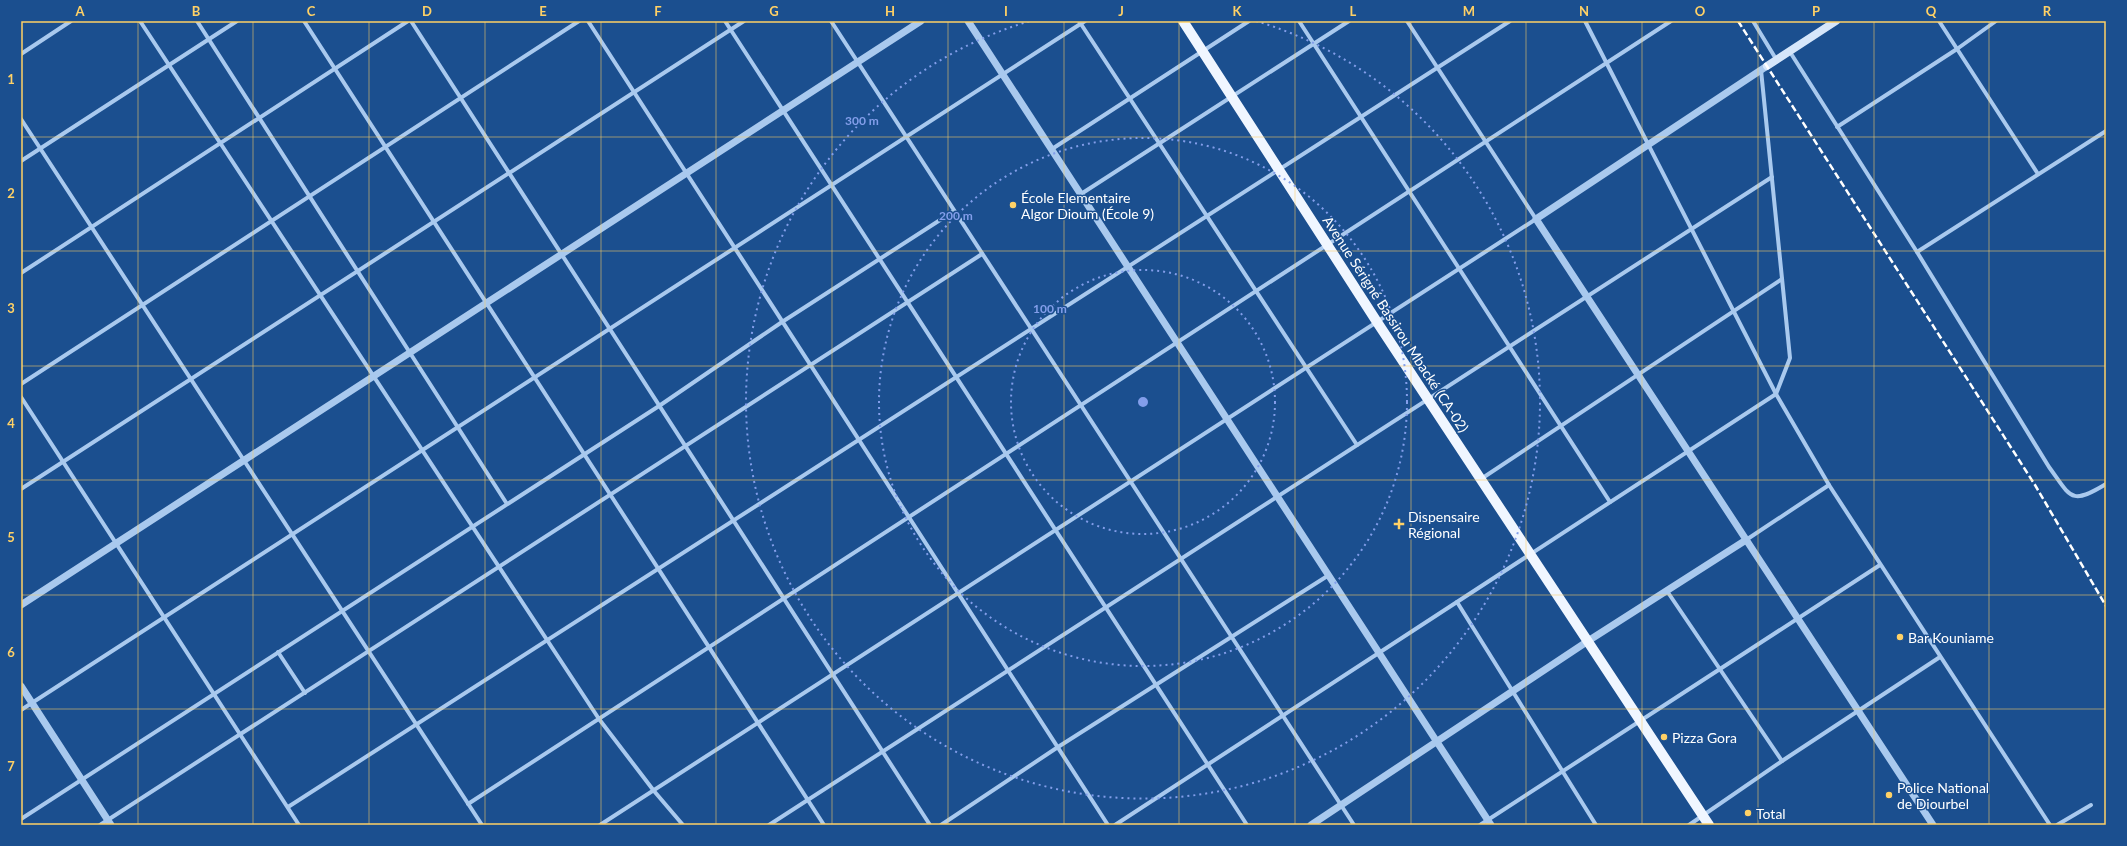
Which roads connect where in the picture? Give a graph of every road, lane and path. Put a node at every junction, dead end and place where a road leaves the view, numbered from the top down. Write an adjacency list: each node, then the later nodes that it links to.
1 (71, 21): 34 (street)
2 (140, 21): 38 (street)
3 (197, 21): 29 (street)
4 (237, 21): 29 (street)
5 (304, 21): 41 (street)
6 (408, 21): 41 (street)
7 (411, 21): 45 (street)
8 (579, 21): 45 (street)
9 (588, 21): 43 (street)
10 (725, 21): 28 (street)
11 (744, 21): 28 (street)
12 (831, 21): 36 (street)
13 (921, 21): 36 (street)
14 (968, 21): 42 (street)
15 (1183, 21): 32 (main road, Avenue Sérigné Bassirou Mbacké (CA-02))
16 (1249, 21): 32 (street)
17 (1299, 21): 30 (street)
18 (1349, 21): 30 (street)
19 (1406, 21): 39 (street)
20 (1510, 21): 39 (street)
21 (1585, 21): 37 (street)
22 (1671, 21): 37 (street)
23 (1753, 21): 35 (street)
24 (1836, 21): 33 (main road)
25 (1939, 21): 31 (street)
26 (1996, 21): 31 (street)
27 (1082, 22): 42 (street); 46 (street)
28 (731, 30): 43 (street); 47 (street)
29 (209, 39): 38 (street); 49 (street)
30 (1314, 44): 44 (street); 48 (street)
31 (1957, 49): 51 (street); 65 (street)
32 (1202, 51): 44 (main road, Avenue Sérigné Bassirou Mbacké (CA-02)); 46 (street)
33 (1789, 51): 35 (main road); 51 (street)
34 (21, 54)
35 (1776, 59): 40 (main road)
36 (858, 62): 47 (street); 53 (street)
37 (1607, 63): 54 (street); 57 (street)
38 (169, 65): 55 (street); 59 (street)
39 (1437, 68): 48 (street); 54 (street)
40 (1764, 68): 57 (street); 66 (street)
41 (335, 69): 49 (street); 58 (street)
42 (1003, 74): 53 (street); 60 (street)
43 (634, 92): 63 (street); 64 (street)
44 (1232, 97): 56 (street); 62 (main road, Avenue Sérigné Bassirou Mbacké (CA-02))
45 (460, 98): 58 (street); 63 (street)
46 (1130, 99): 56 (street); 60 (street)
47 (783, 110): 64 (street); 67 (street)
48 (1361, 117): 62 (street); 68 (street)
49 (259, 118): 55 (street); 70 (street)
50 (21, 120): 59 (street)
51 (1837, 127): 80 (street)
52 (2106, 130): 65 (street)
53 (906, 137): 67 (street); 71 (street)
54 (1486, 142): 68 (street); 73 (street)
55 (220, 143): 74 (street); 76 (street)
56 (1160, 144): 69 (street); 72 (street)
57 (1648, 144): 73 (street); 77 (street)
58 (385, 147): 70 (street); 75 (street)
59 (40, 148): 61 (street); 76 (street)
60 (1052, 149): 69 (street)
61 (21, 161)
62 (1279, 170): 72 (street); 78 (main road, Avenue Sérigné Bassirou Mbacké (CA-02))
63 (509, 173): 75 (street); 81 (street)
64 (686, 174): 79 (street); 81 (street)
65 (2038, 174): 80 (street)
66 (1772, 177): 77 (street); 88 (street)
67 (832, 185): 79 (street); 83 (street)
68 (1409, 192): 78 (street); 85 (street)
69 (1081, 194): 84 (street)
70 (310, 196): 74 (street); 86 (street)
71 (954, 211): 82 (street); 83 (street)
72 (1207, 216): 84 (street); 89 (street)
73 (1536, 220): 85 (street); 91 (street)
74 (271, 221): 90 (street); 94 (street)
75 (434, 222): 86 (street); 93 (street)
76 (91, 227): 87 (street); 94 (street)
77 (1692, 228): 91 (street); 95 (street)
78 (1328, 245): 89 (street); 97 (main road, Avenue Sérigné Bassirou Mbacké (CA-02))
79 (734, 248): 96 (street); 98 (street)
80 (1917, 252): 130 (street)
81 (562, 254): 93 (street); 98 (street)
82 (982, 254): 92 (street); 99 (street)
83 (879, 259): 92 (street); 96 (street)
84 (1128, 267): 99 (street); 100 (street)
85 (1459, 269): 97 (street); 101 (street)
86 (358, 271): 90 (street); 102 (street)
87 (21, 273)
88 (1782, 279): 95 (street); 111 (street)
89 (1256, 291): 100 (street); 104 (street)
90 (320, 296): 106 (street); 109 (street)
91 (1586, 296): 101 (street); 105 (street)
92 (908, 302): 103 (street); 107 (street)
93 (486, 303): 102 (street); 108 (street)
94 (142, 305): 109 (street); 110 (street)
95 (1734, 311): 105 (street); 111 (street)
96 (782, 322): 103 (street); 114 (street)
97 (1377, 322): 104 (street); 113 (main road, Avenue Sérigné Bassirou Mbacké (CA-02))
98 (610, 329): 108 (street); 114 (street)
99 (1031, 329): 107 (street); 115 (street)
100 (1178, 343): 115 (street); 116 (street)
101 (1509, 346): 113 (street); 117 (street)
102 (410, 353): 106 (street); 118 (street)
103 (810, 365): 119 (street); 121 (street)
104 (1306, 367): 116 (street); 120 (street)
105 (1638, 375): 117 (street); 123 (street)
106 (373, 376): 122 (street); 126 (street)
107 (956, 377): 119 (street); 125 (street)
108 (534, 378): 118 (street); 124 (street)
109 (191, 379): 126 (street); 127 (street)
110 (21, 384)
111 (1776, 394): 123 (street); 131 (street)
112 (21, 397): 127 (street)
113 (1428, 399): 120 (street); 128 (main road, Avenue Sérigné Bassirou Mbacké (CA-02))
114 (659, 406): 121 (street); 124 (street)
115 (1081, 406): 125 (street); 129 (street)
116 (1227, 419): 129 (street); 134 (street)
117 (1561, 426): 128 (street); 135 (street)
118 (458, 427): 122 (street); 136 (street)
119 (859, 440): 137 (street); 138 (street)
120 (1357, 445): 134 (street)
121 (686, 446): 133 (street); 138 (street)
122 (422, 450): 139 (street); 141 (street)
123 (1688, 452): 135 (street); 142 (street)
124 (584, 454): 133 (street); 136 (street)
125 (1006, 454): 137 (street); 140 (street)
126 (244, 460): 141 (street); 143 (street)
127 (63, 462): 132 (street); 143 (street)
128 (1481, 480): 144 (main road, Avenue Sérigné Bassirou Mbacké (CA-02))
129 (1130, 481): 140 (street); 145 (street)
130 (2106, 484)
131 (1829, 485): 142 (street); 146 (street)
132 (21, 489)
133 (610, 495): 147 (street); 148 (street)
134 (1277, 496): 145 (street); 149 (street)
135 (1610, 502): 144 (street)
136 (507, 504): 139 (street)
137 (909, 517): 151 (street); 152 (street)
138 (734, 521): 148 (street); 152 (street)
139 (472, 527): 147 (street); 156 (street)
140 (1055, 530): 151 (street); 155 (street)
141 (292, 535): 156 (street); 157 (street)
142 (1746, 540): 150 (street); 158 (street)
143 (116, 543): 154 (street); 157 (street)
144 (1531, 554): 153 (street); 161 (main road, Avenue Sérigné Bassirou Mbacké (CA-02))
145 (1181, 559): 155 (street); 159 (street)
146 (1880, 565): 158 (street); 166 (street)
147 (499, 567): 160 (street); 163 (street)
148 (658, 569): 160 (street); 162 (street)
149 (1329, 575): 159 (street); 165 (street)
150 (1667, 591): 161 (street); 167 (street)
151 (958, 593): 168 (street); 169 (street)
152 (784, 599): 162 (street); 169 (street)
153 (1457, 602): 165 (street); 172 (street)
154 (21, 605)
155 (1105, 607): 168 (street); 170 (street)
156 (342, 611): 163 (street); 164 (street)
157 (164, 618): 174 (street); 175 (street)
158 (1797, 619): 167 (street); 177 (street)
159 (1232, 638): 170 (street); 178 (street)
160 (547, 641): 179 (street); 182 (street)
161 (1588, 641): 172 (street); 180 (main road, Avenue Sérigné Bassirou Mbacké (CA-02))
162 (709, 648): 179 (street); 181 (street)
163 (368, 651): 173 (street); 182 (street)
164 (278, 652): 173 (street); 174 (street)
165 (1379, 653): 178 (street); 184 (street)
166 (1940, 657): 177 (street); 220 (street)
167 (1720, 669): 180 (street); 187 (street)
168 (1008, 670): 185 (street); 186 (street)
169 (832, 674): 181 (street); 186 (street)
170 (1156, 685): 185 (street); 188 (street)
171 (21, 686): 175 (street)
172 (1512, 691): 184 (street); 189 (street)
173 (304, 693): 183 (street)
174 (214, 694): 183 (street); 190 (street)
175 (32, 703): 176 (street); 190 (street)
176 (21, 710)
177 (1858, 711): 187 (street); 219 (street)
178 (1283, 716): 188 (street); 194 (street)
179 (599, 719): 191 (street); 193 (street)
180 (1640, 721): 189 (street); 197 (main road, Avenue Sérigné Bassirou Mbacké (CA-02))
181 (757, 722): 191 (street); 192 (street)
182 (416, 725): 193 (street); 196 (street)
183 (240, 734): 196 (street); 200 (street)
184 (1437, 741): 194 (street); 199 (street)
185 (1058, 748): 209 (street); 210 (street)
186 (883, 752): 192 (street); 208 (street)
187 (1782, 761): 197 (street)
188 (1207, 765): 211 (street); 212 (street)
189 (1562, 771): 199 (street); 216 (street)
190 (82, 780): 198 (street); 200 (street)
191 (654, 791): 204 (street); 205 (street)
192 (808, 800): 206 (street); 207 (street)
193 (468, 804): 203 (street)
194 (1341, 805): 213 (street); 214 (street)
195 (2091, 805): 221 (street)
196 (288, 808): 202 (street)
197 (1703, 816): 217 (street); 218 (main road, Avenue Sérigné Bassirou Mbacké (CA-02))
198 (21, 819)
199 (1490, 822): 215 (street)
200 (109, 823): 201 (street)
201 (100, 825)
202 (299, 825)
203 (482, 825)
204 (600, 825)
205 (684, 825)
206 (769, 825)
207 (824, 825)
208 (930, 825)
209 (941, 825)
210 (1108, 825)
211 (1115, 825)
212 (1246, 825)
213 (1311, 825)
214 (1354, 825)
215 (1480, 825)
216 (1596, 825)
217 (1689, 825)
218 (1709, 825)
219 (1933, 825)
220 (2050, 825)
221 (2057, 825)

